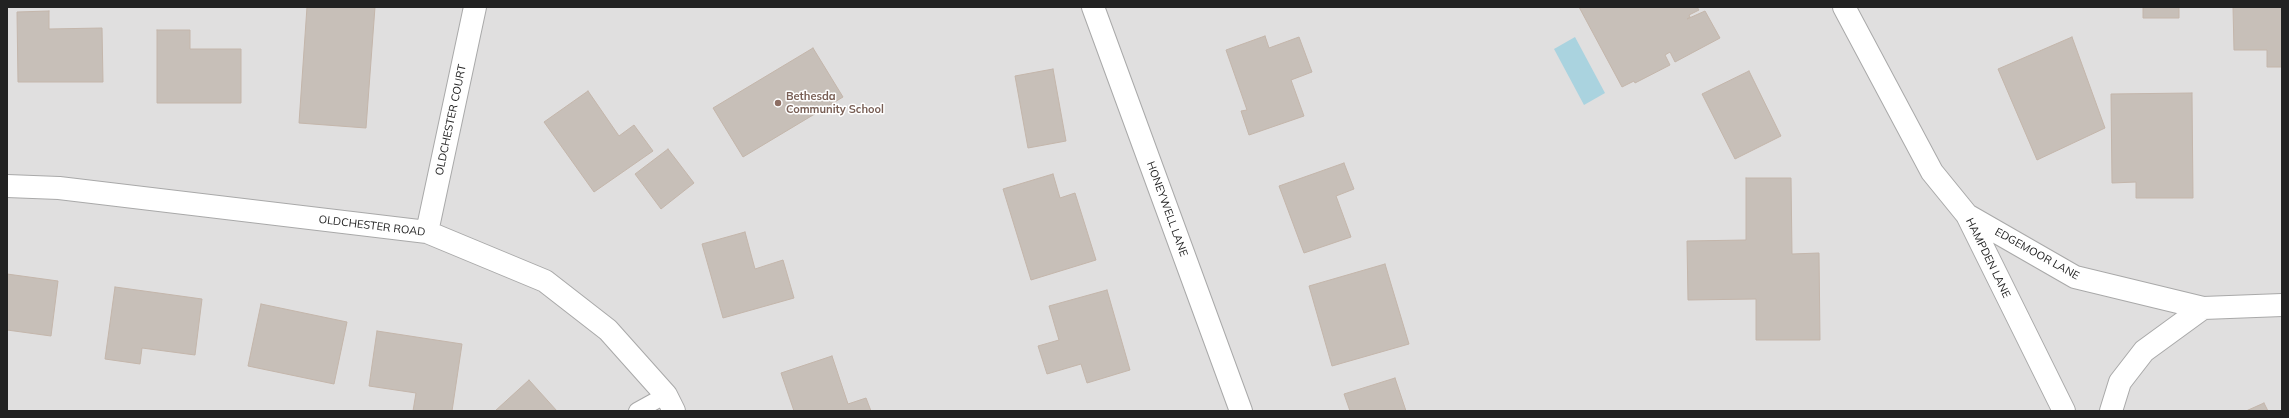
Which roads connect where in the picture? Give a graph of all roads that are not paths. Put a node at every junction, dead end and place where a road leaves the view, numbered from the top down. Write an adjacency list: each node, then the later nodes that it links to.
1 (475, 7): 6 (street, OLDCHESTER COURT)
2 (1093, 7): 11 (street, HONEYWELL LANE)
3 (1844, 7): 5 (street, HAMPDEN LANE)
4 (7, 186): 6 (street, OLDCHESTER ROAD)
5 (1967, 215): 8 (street, EDGEMOOR LANE); 12 (street, HAMPDEN LANE)
6 (427, 232): 9 (street, OLDCHESTER ROAD)
7 (2282, 304): 8 (street, EDGEMOOR LANE)
8 (2203, 308): 13 (street)
9 (670, 403): 10 (lane)
10 (637, 411)
11 (1241, 411)
12 (2064, 411)
13 (2110, 411)

